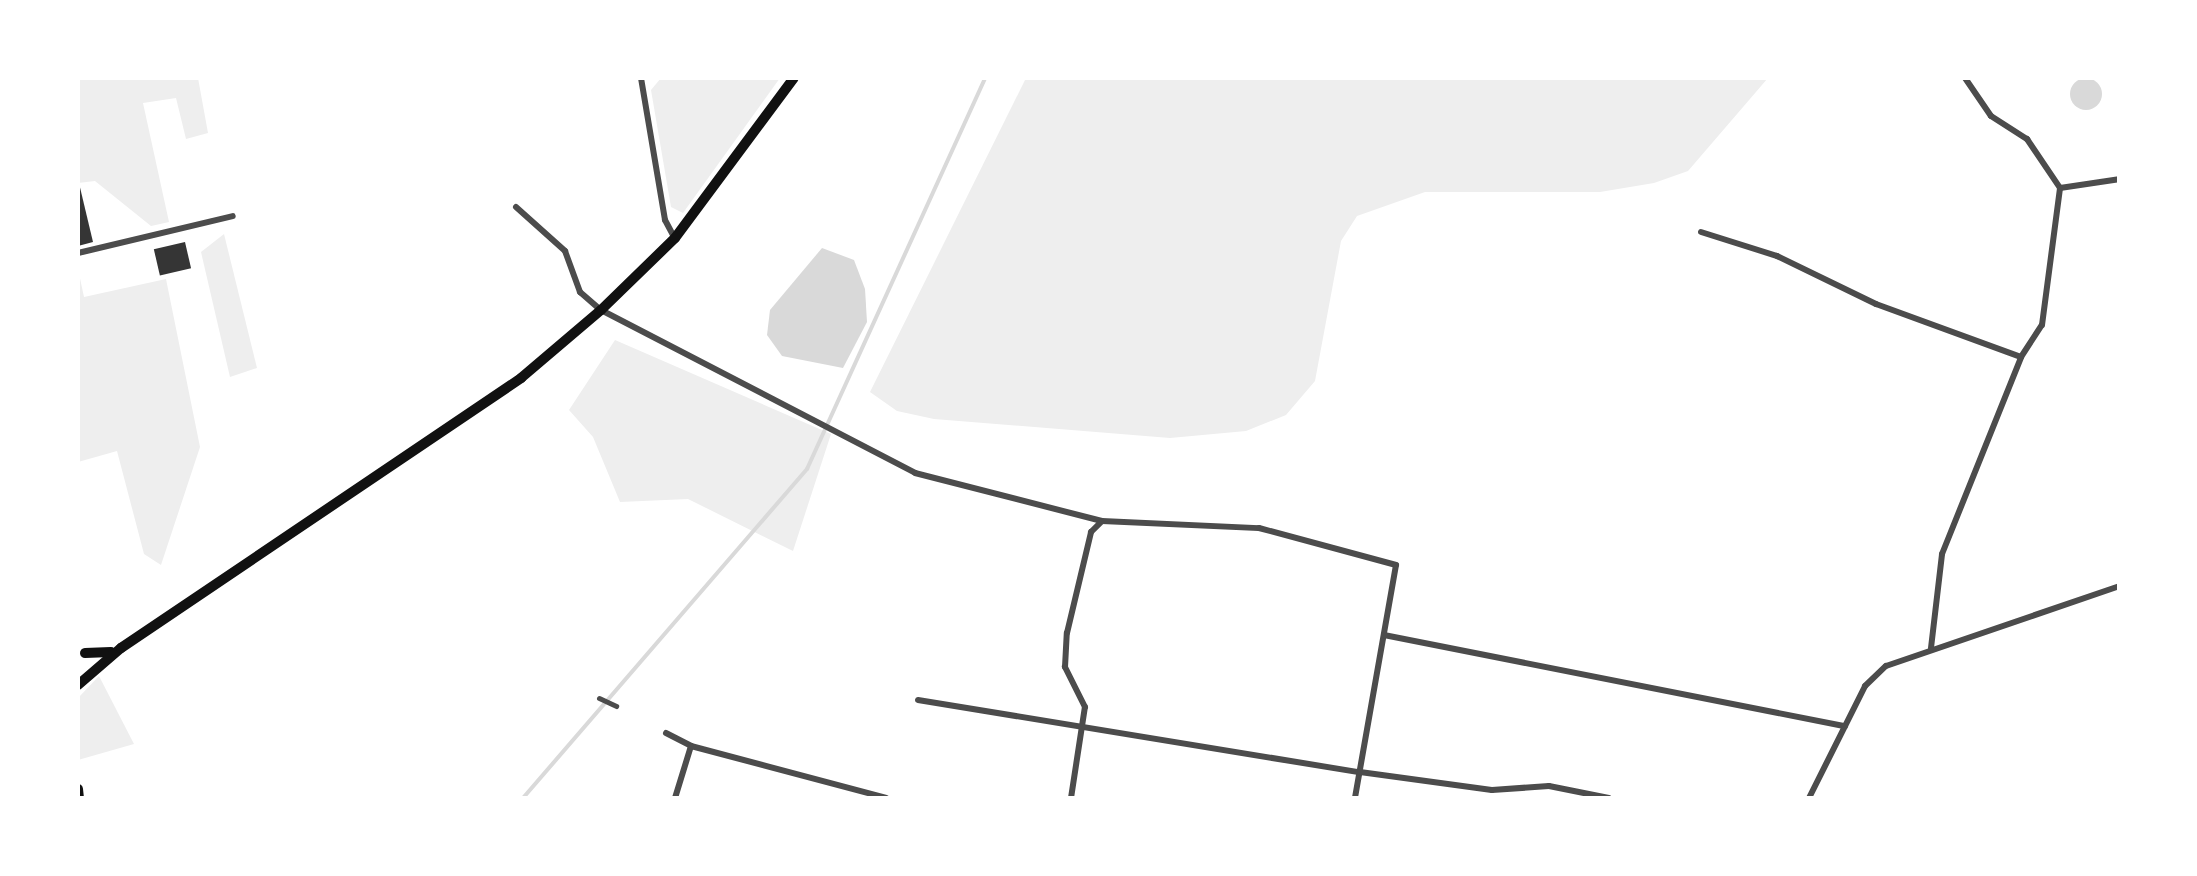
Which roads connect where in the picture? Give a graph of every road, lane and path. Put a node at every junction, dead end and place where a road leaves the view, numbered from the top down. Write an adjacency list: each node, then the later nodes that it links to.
1 (640, 78): 9 (street)
2 (794, 78): 9 (main road)
3 (1964, 78): 5 (street)
4 (2120, 179): 5 (street)
5 (2060, 188): 12 (street)
6 (516, 207): 11 (street)
7 (234, 216): 10 (street)
8 (1701, 232): 12 (street)
9 (675, 238): 11 (main road)
10 (78, 254)
11 (600, 310): 13 (street); 16 (main road)
12 (2021, 357): 17 (street)
13 (1102, 521): 15 (street); 24 (street)
14 (2120, 586): 17 (street)
15 (1384, 634): 25 (street); 28 (street)
16 (122, 648): 18 (main road); 19 (main road)
17 (1931, 648): 25 (street)
18 (81, 651): 19 (main road)
19 (89, 674): 20 (main road)
20 (78, 684)
21 (599, 698): 23 (street)
22 (918, 700): 24 (street)
23 (616, 706)
24 (1086, 726): 28 (street); 33 (street)
25 (1845, 726): 36 (street)
26 (666, 733): 27 (street)
27 (691, 746): 31 (street); 32 (street)
28 (1360, 772): 34 (street); 35 (street)
29 (78, 789): 30 (main road)
30 (79, 798)
31 (675, 798)
32 (886, 798)
33 (1071, 798)
34 (1356, 798)
35 (1609, 798)
36 (1809, 798)

